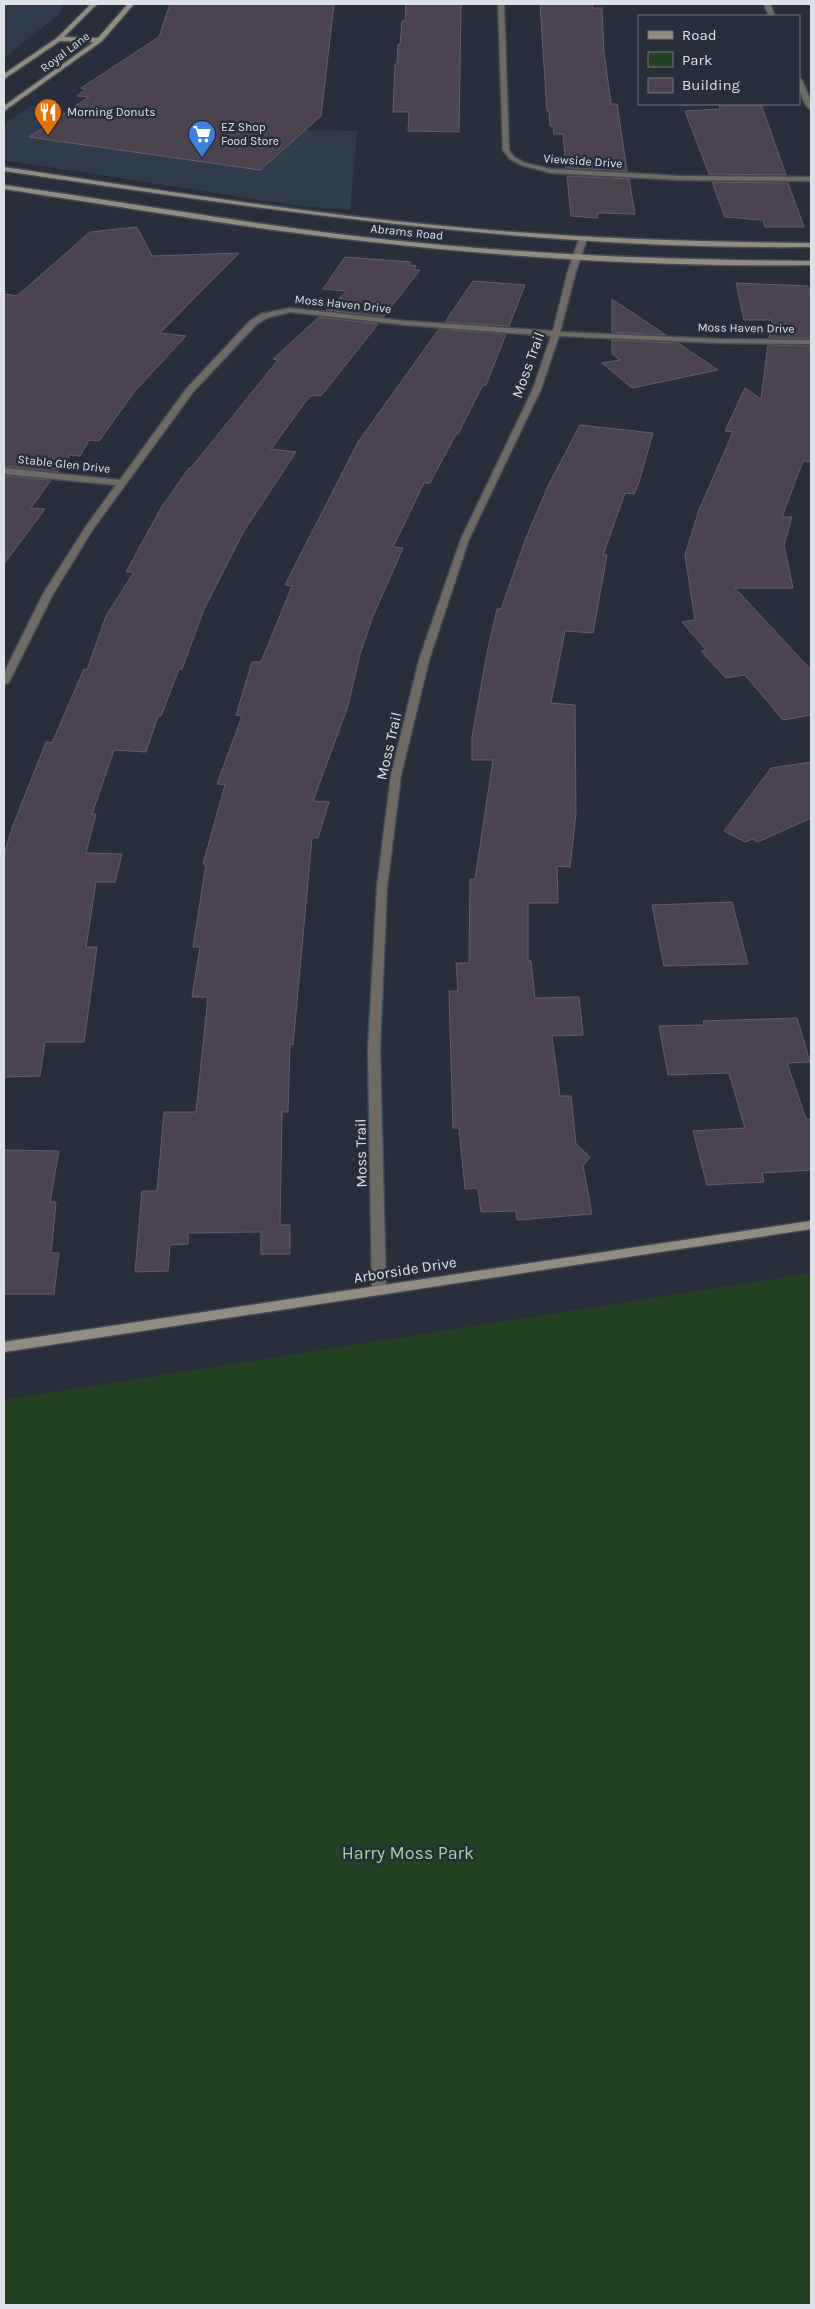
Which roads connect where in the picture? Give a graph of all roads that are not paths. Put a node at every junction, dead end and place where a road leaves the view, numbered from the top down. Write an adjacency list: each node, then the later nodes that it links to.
1 (94, 4): 4 (main road, Royal Lane)
2 (131, 4): 5 (main road, Royal Lane)
3 (501, 4): 11 (street, Viewside Drive)
4 (59, 39): 5 (main road); 6 (main road, Royal Lane)
5 (100, 40): 9 (main road, Royal Lane)
6 (4, 77)
7 (800, 82): 8 (street)
8 (811, 108)
9 (4, 109)
10 (4, 169): 13 (main road, Abrams Road)
11 (811, 179)
12 (4, 186): 15 (main road, Abrams Road)
13 (583, 239): 14 (main road, Abrams Road); 15 (street, Moss Trail)
14 (811, 244)
15 (577, 257): 16 (main road, Abrams Road); 17 (street, Moss Trail)
16 (811, 263)
17 (556, 334): 18 (street, Moss Haven Drive); 20 (street, Moss Haven Drive); 23 (street, Moss Trail)
18 (811, 342)
19 (4, 471): 20 (street, Stable Glen Drive)
20 (121, 483): 21 (street, Moss Haven Drive)
21 (4, 682)
22 (811, 1225): 23 (main road, Arborside Drive)
23 (380, 1290): 24 (main road, Arborside Drive)
24 (4, 1347)

